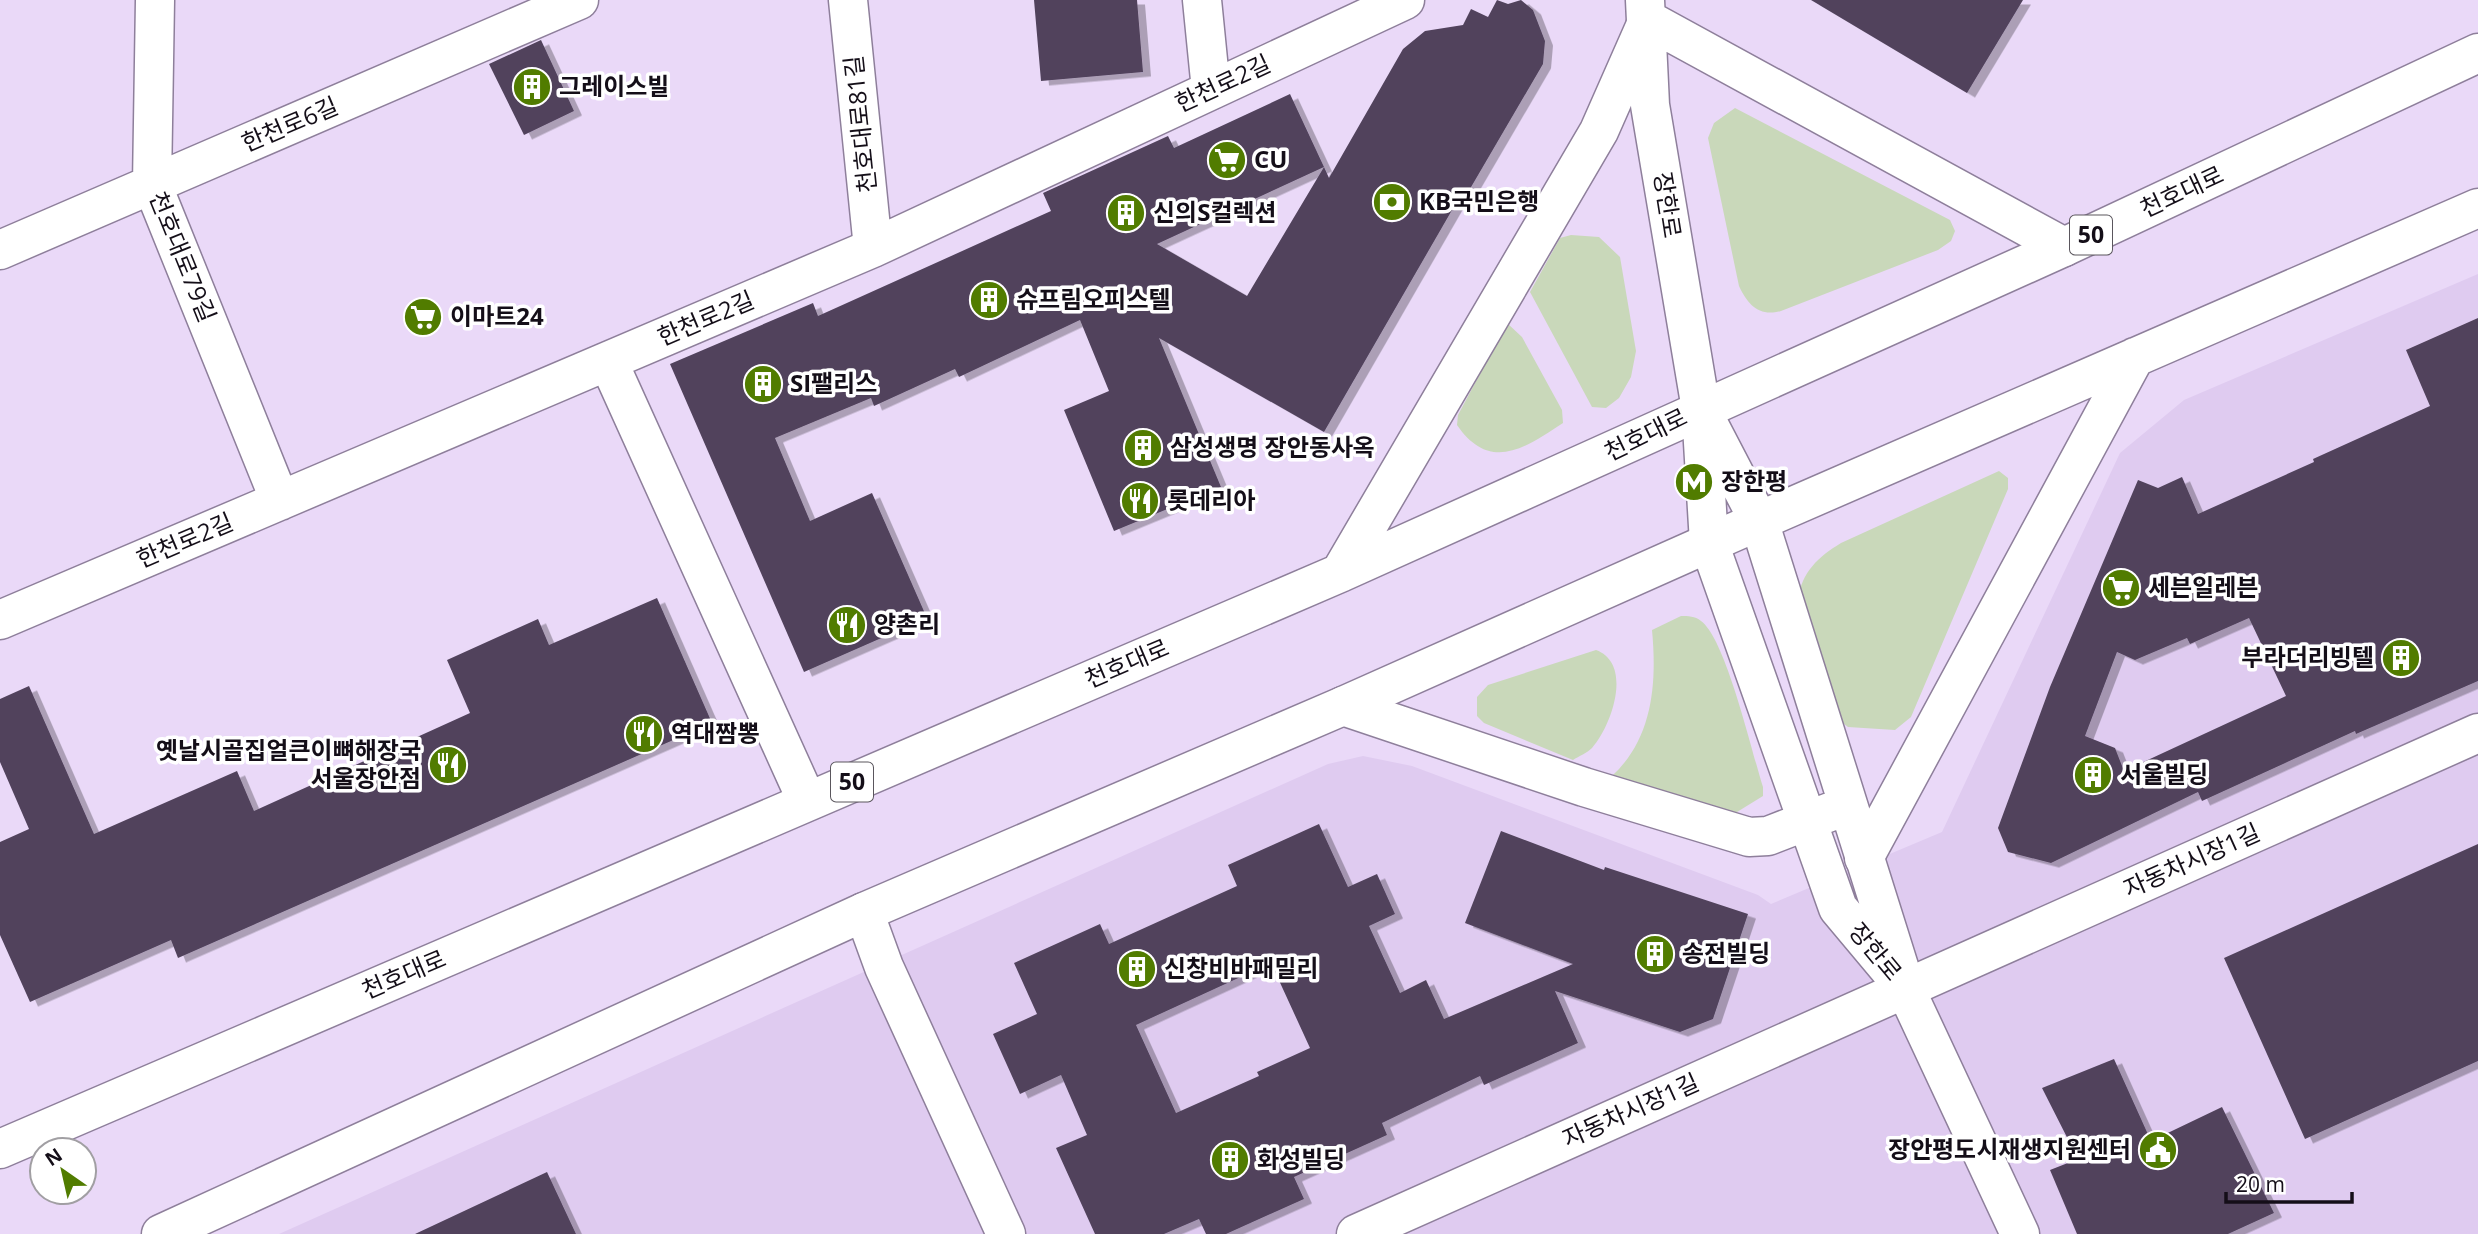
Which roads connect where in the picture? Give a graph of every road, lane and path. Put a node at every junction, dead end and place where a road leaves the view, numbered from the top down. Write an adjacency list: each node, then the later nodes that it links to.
1 (155, 0): 9 (street, 천호대로79길)
2 (579, 0): 9 (street, 한천로6길)
3 (848, 0): 11 (street, 천호대로81길)
4 (1202, 0): 8 (street)
5 (1405, 0): 8 (street, 한천로2길)
6 (1647, 10): 12 (street); 16 (street, 장한로); 20 (street)
7 (2478, 53): 12 (street, 천호대로 / 50)
8 (1211, 90): 11 (street, 한천로2길)
9 (152, 184): 13 (street, 한천로6길); 17 (street, 천호대로79길)
10 (2478, 208): 14 (street)
11 (873, 247): 15 (street, 한천로2길)
12 (2064, 247): 16 (street, 천호대로 / 50)
13 (0, 250)
14 (2136, 357): 18 (street); 28 (street)
15 (608, 361): 17 (street, 한천로2길); 24 (street)
16 (1701, 409): 18 (street, 장한로); 19 (street, 장한로); 20 (street, 천호대로 / 50)
17 (281, 501): 21 (street, 한천로2길)
18 (1759, 522): 19 (street); 25 (street, 장한로)
19 (1709, 543): 22 (street); 26 (street, 장한로)
20 (1340, 573): 24 (street, 천호대로 / 50)
21 (0, 621)
22 (1343, 706): 27 (street); 30 (street)
23 (2478, 733): 31 (street, 자동차시장1길)
24 (807, 801): 32 (street, 천호대로 / 50)
25 (1847, 807): 26 (street); 28 (street, 장한로)
26 (1806, 821): 27 (street); 29 (street, 장한로)
27 (1749, 837): 29 (street)
28 (1864, 858): 31 (street, 장한로)
29 (1826, 876): 31 (street, 장한로)
30 (864, 912): 33 (street); 34 (street)
31 (1905, 988): 35 (street, 자동차시장1길); 36 (street)
32 (0, 1149)
33 (161, 1234)
34 (1006, 1234)
35 (1356, 1234)
36 (2020, 1234)

